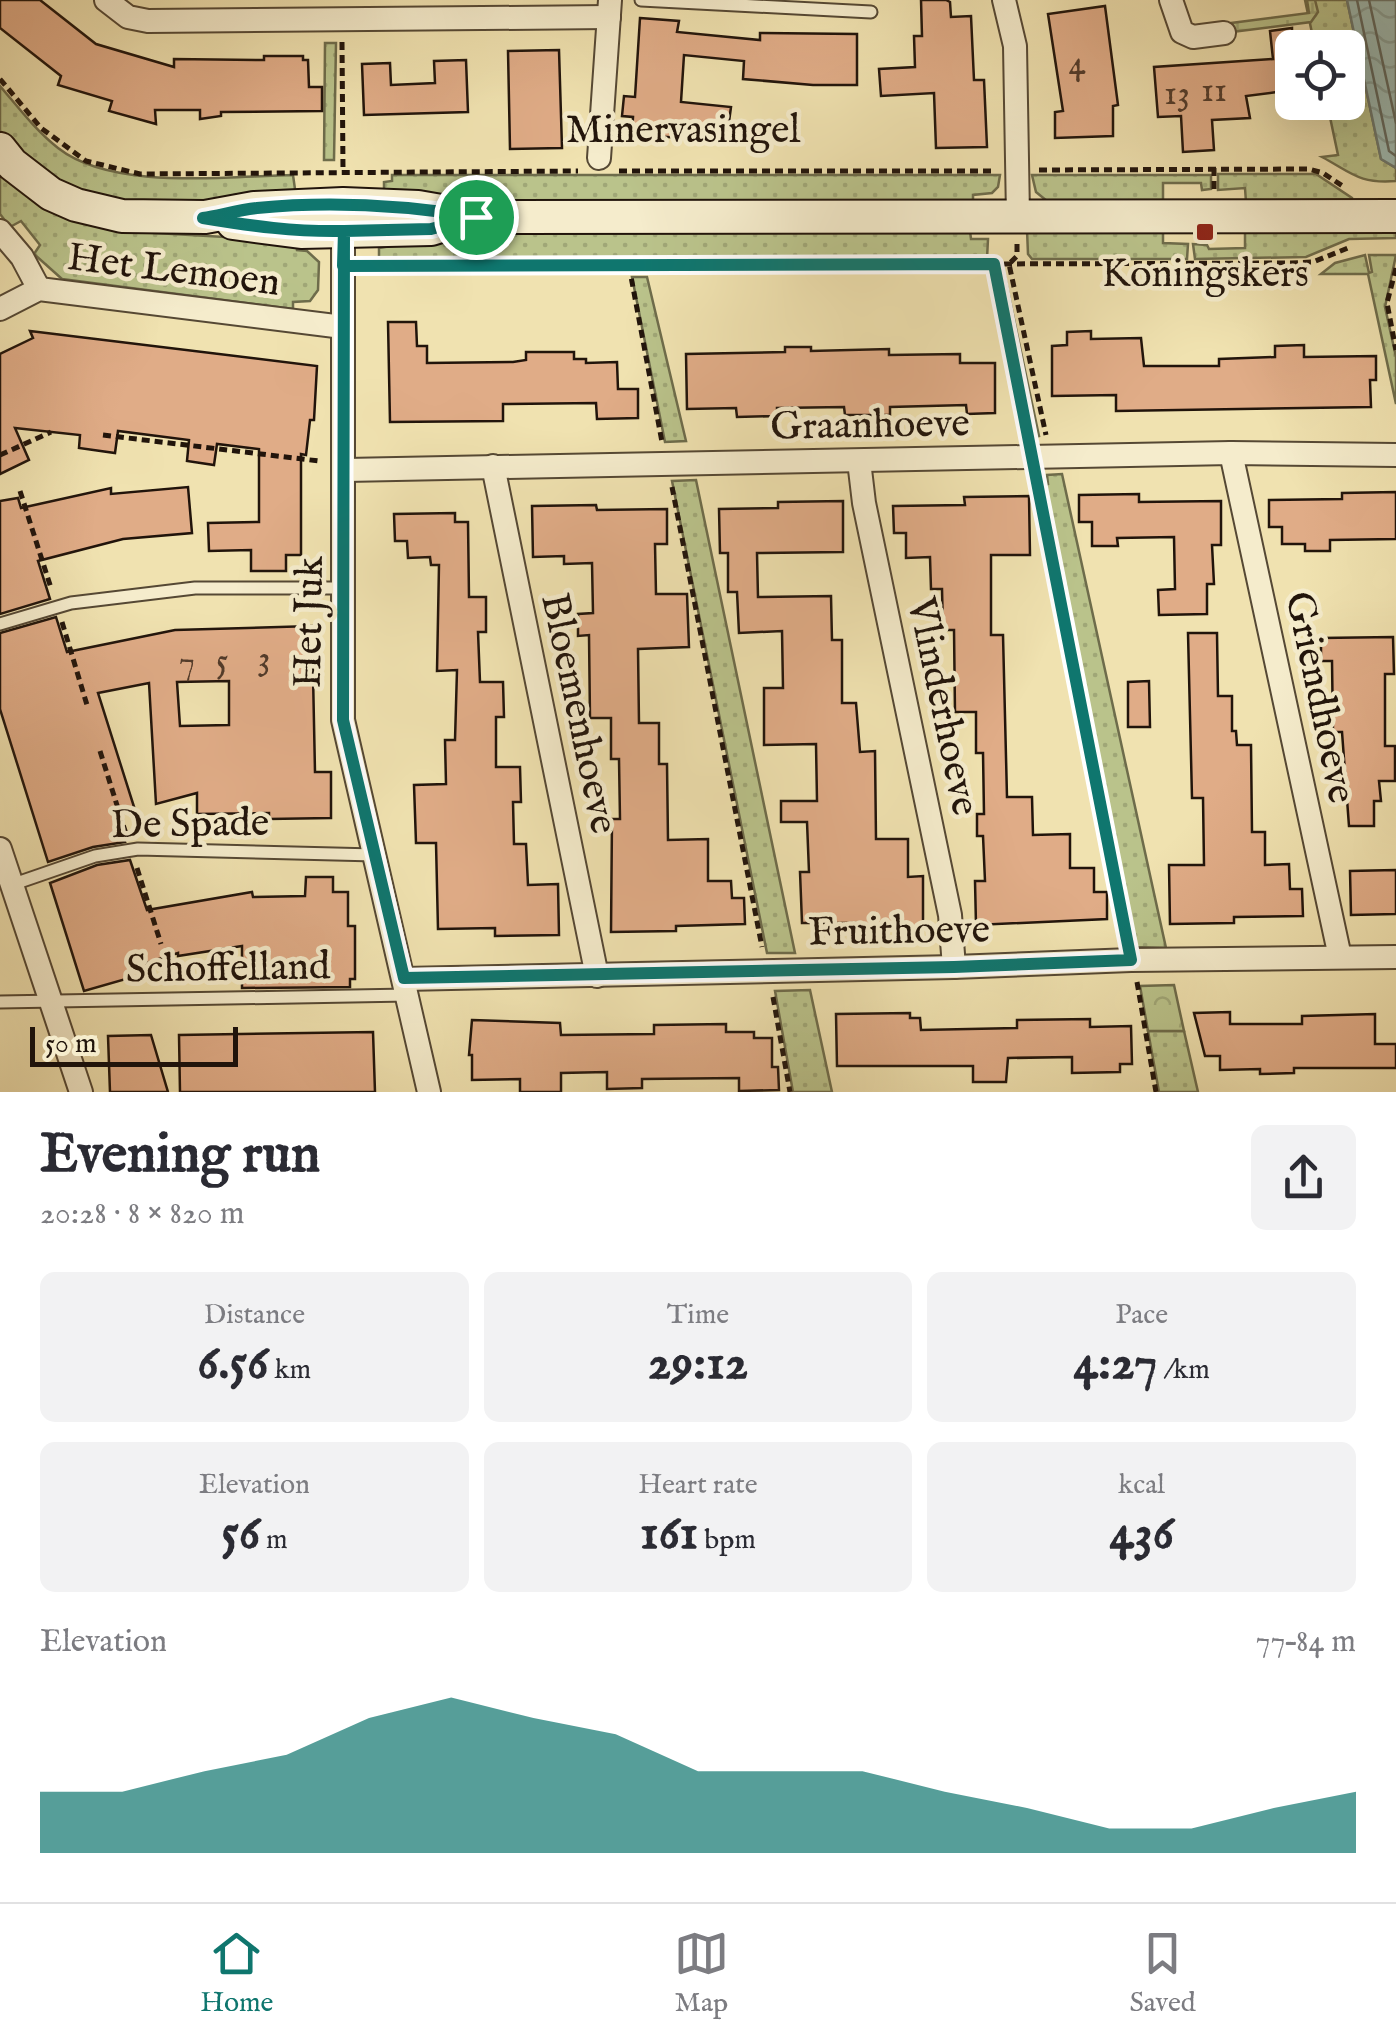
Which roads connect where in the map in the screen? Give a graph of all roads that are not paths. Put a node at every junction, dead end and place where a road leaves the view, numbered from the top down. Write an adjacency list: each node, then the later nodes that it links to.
1 (106, 0): 5 (street)
2 (641, 0): 6 (lane)
3 (1004, 0): 10 (street)
4 (1171, 0): 7 (street)
5 (609, 9): 9 (street)
6 (872, 12)
7 (1224, 33)
8 (0, 149): 12 (street)
9 (599, 167)
10 (1018, 216): 11 (street); 12 (street)
11 (1396, 216)
12 (344, 218): 16 (street, Het Juk)
13 (0, 232): 14 (street)
14 (39, 290): 15 (street, Het Lemoen); 16 (street, Het Lemoen)
15 (0, 309)
16 (343, 327): 21 (street, Het Juk)
17 (1231, 453): 18 (street, Graanhoeve); 19 (street, Graanhoeve); 27 (street, Griendhoeve)
18 (1396, 455)
19 (858, 462): 20 (street, Graanhoeve); 29 (street, Vlinderhoeve)
20 (492, 466): 21 (street, Graanhoeve); 30 (street, Bloemenhoeve)
21 (346, 467): 22 (street, Het Juk)
22 (346, 588): 23 (lane); 25 (street, Het Juk)
23 (0, 624)
24 (0, 848): 26 (street)
25 (375, 855): 26 (lane, De Spade); 31 (street, Het Juk)
26 (11, 885): 32 (street)
27 (1340, 956): 28 (street, Fruithoeve); 29 (street, Fruithoeve)
28 (1396, 957)
29 (954, 967): 30 (street, Fruithoeve)
30 (596, 976): 31 (street, Fruithoeve)
31 (406, 987): 32 (lane, Schoffelland); 35 (street, Het Juk)
32 (49, 1001): 33 (lane, Schoffelland); 34 (street)
33 (0, 1002)
34 (81, 1092)
35 (429, 1092)

